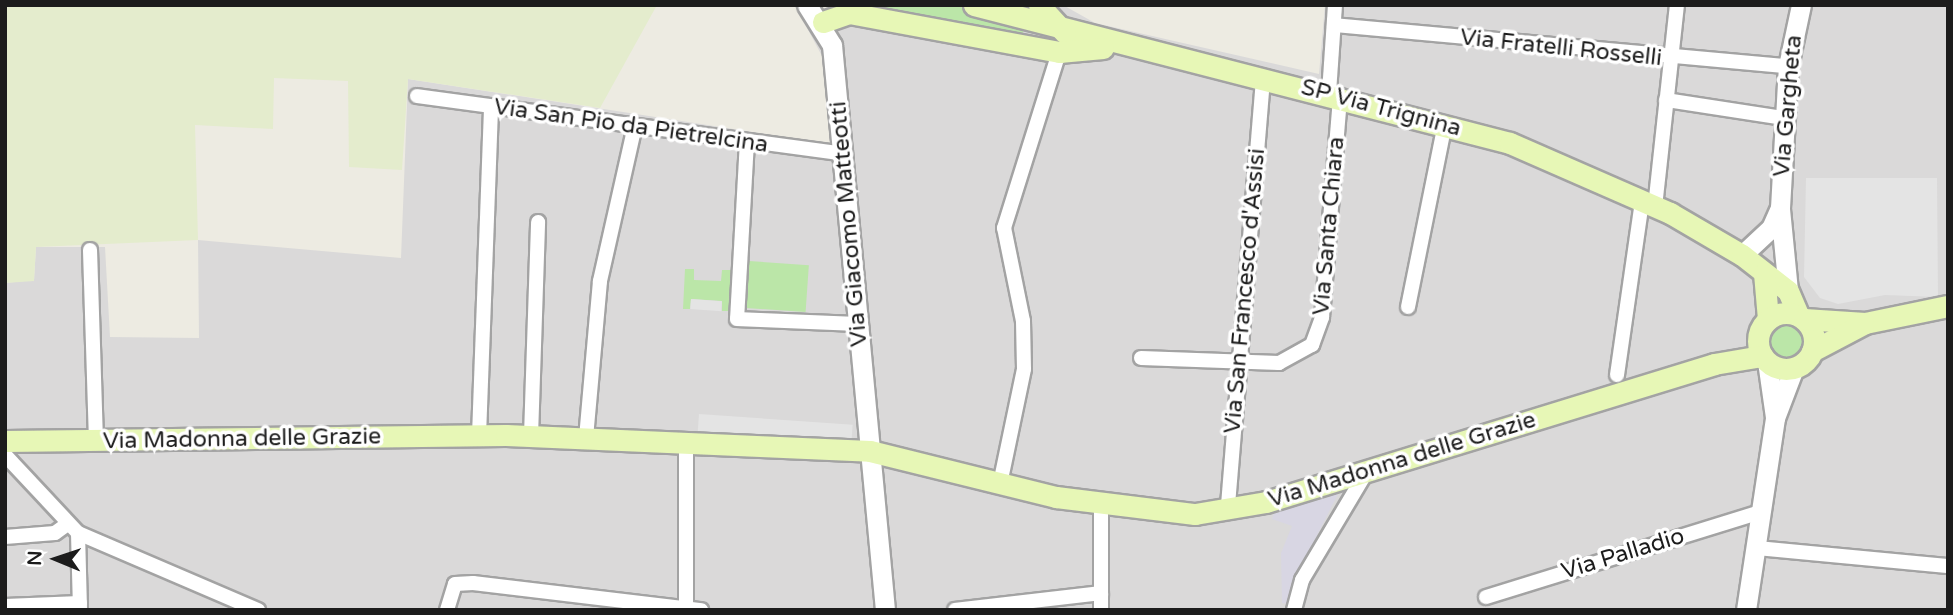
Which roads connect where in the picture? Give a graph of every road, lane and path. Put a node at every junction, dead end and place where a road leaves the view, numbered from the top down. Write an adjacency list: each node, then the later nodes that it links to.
1 (807, 5): 7 (street)
2 (974, 5): 9 (main road, SP Via Trignina)
3 (1039, 5): 9 (main road)
4 (1335, 5): 8 (street, Via Santa Chiara)
5 (1677, 5): 10 (street)
6 (1801, 5): 11 (street, Via Gargheta)
7 (823, 22): 9 (main road); 21 (street, Via Giacomo Matteotti)
8 (1334, 25): 10 (street, Via Fratelli Rosselli); 13 (street, Via Santa Chiara)
9 (1062, 42): 12 (main road, SP Via Trignina); 51 (street)
10 (1670, 58): 11 (street, Via Fratelli Rosselli); 15 (street)
11 (1788, 66): 17 (street, Via Gargheta)
12 (1263, 77): 13 (main road, SP Via Trignina); 38 (street, Via San Francesco d'Assisi)
13 (1335, 94): 18 (main road, SP Via Trignina); 38 (street, Via Santa Chiara)
14 (417, 96): 16 (street, Via San Pio da Pietrelcina)
15 (1666, 100): 17 (street); 22 (street)
16 (491, 107): 19 (street, Via San Pio da Pietrelcina); 42 (street)
17 (1784, 118): 23 (street, Via Gargheta)
18 (1445, 124): 22 (main road, SP Via Trignina); 30 (street)
19 (635, 126): 20 (street, Via San Pio da Pietrelcina); 44 (street)
20 (747, 141): 21 (street, Via San Pio da Pietrelcina); 34 (street)
21 (845, 154): 34 (street, Via Giacomo Matteotti)
22 (1649, 204): 26 (main road, SP Via Trignina); 40 (street)
23 (1780, 208): 26 (street); 28 (street, Via Gargheta)
24 (538, 222): 43 (street)
25 (90, 250): 45 (street)
26 (1742, 255): 27 (main road, SP Via Trignina)
27 (1764, 273): 28 (main road, SP Via Trignina); 32 (main road)
28 (1788, 291): 31 (main road)
29 (1948, 306): 33 (main road)
30 (1408, 307)
31 (1801, 317): 32 (main road); 33 (main road); 35 (main road)
32 (1768, 319): 36 (main road)
33 (1865, 323): 35 (main road)
34 (857, 324): 48 (street, Via Giacomo Matteotti)
35 (1812, 351): 39 (main road)
36 (1762, 353): 39 (main road); 41 (street); 50 (main road, Via Madonna delle Grazie)
37 (1141, 358): 38 (street, Via Santa Chiara)
38 (1239, 364): 53 (street, Via San Francesco d'Assisi)
39 (1794, 368): 41 (street)
40 (1617, 375)
41 (1775, 418): 54 (street)
42 (479, 436): 43 (main road, Via Madonna delle Grazie); 45 (main road, Via Madonna delle Grazie)
43 (531, 436): 44 (main road, Via Madonna delle Grazie)
44 (586, 438): 47 (main road, Via Madonna delle Grazie)
45 (96, 440): 46 (main road, Via Madonna delle Grazie)
46 (5, 441)
47 (686, 441): 48 (main road, Via Madonna delle Grazie); 63 (street)
48 (870, 451): 51 (main road, Via Madonna delle Grazie); 66 (street, Via Giacomo Matteotti)
49 (5, 455): 55 (street)
50 (1367, 471): 53 (main road, Via Madonna delle Grazie); 69 (street)
51 (999, 484): 52 (main road, Via Madonna delle Grazie)
52 (1101, 502): 53 (main road, Via Madonna delle Grazie); 59 (street)
53 (1228, 505)
54 (1761, 512): 57 (street); 60 (street, Via Palladio)
55 (72, 529): 56 (street); 62 (street); 64 (street)
56 (5, 537)
57 (1755, 548): 58 (street); 70 (street)
58 (1948, 566)
59 (1101, 593): 67 (street); 68 (street)
60 (1486, 597)
61 (5, 606): 62 (street)
62 (80, 606)
63 (693, 608): 65 (street)
64 (258, 610)
65 (447, 610)
66 (885, 610)
67 (955, 610)
68 (1101, 610)
69 (1294, 610)
70 (1746, 610)

